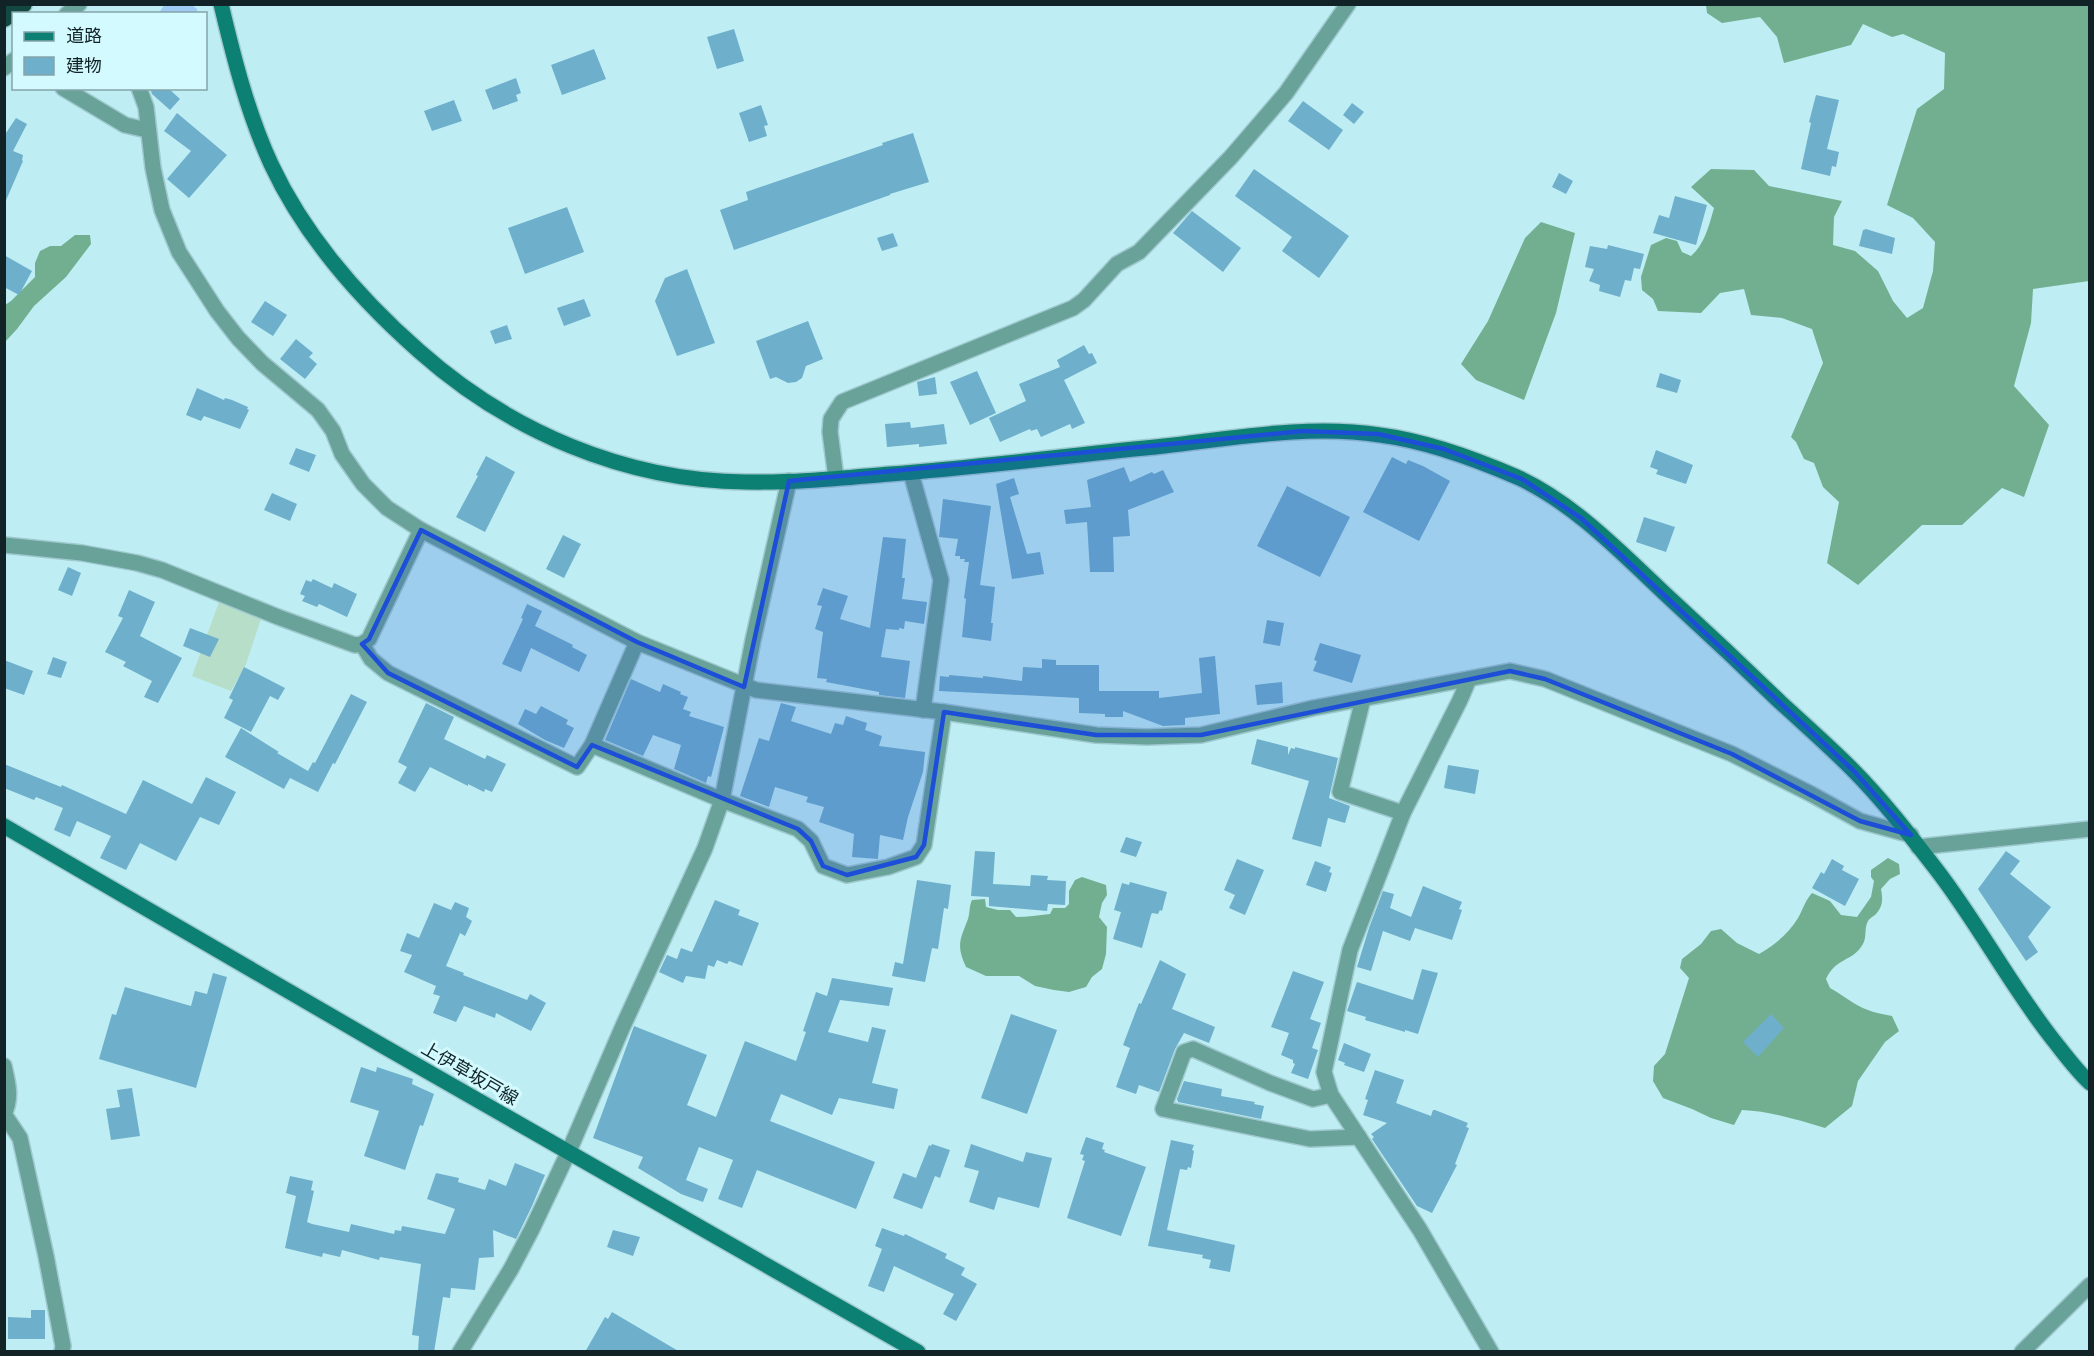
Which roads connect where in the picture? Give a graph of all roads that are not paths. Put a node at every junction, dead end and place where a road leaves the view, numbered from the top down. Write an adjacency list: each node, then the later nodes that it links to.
1 (219, 4): 8 (street)
2 (1348, 4): 7 (street)
3 (66, 90): 5 (street)
4 (140, 90): 5 (street)
5 (147, 129): 9 (street)
6 (911, 473): 7 (street); 16 (street); 23 (street)
7 (836, 478): 8 (street)
8 (789, 481): 14 (street)
9 (421, 530): 11 (street); 12 (street)
10 (4, 545): 12 (street)
11 (637, 642): 14 (street); 18 (street)
12 (362, 644): 18 (street)
13 (1469, 679): 15 (street); 20 (street); 23 (street)
14 (744, 687): 16 (street); 19 (street)
15 (1363, 699): 17 (street); 20 (street)
16 (923, 710): 17 (street)
17 (944, 712): 19 (street)
18 (592, 745): 19 (street)
19 (722, 800): 28 (street)
20 (1402, 813): 26 (street)
21 (4, 826): 28 (street, 上伊草坂戸線)
22 (2090, 829): 23 (street)
23 (1915, 841): 25 (street)
24 (4, 1066): 30 (street)
25 (2090, 1083)
26 (1331, 1095): 27 (street); 27 (street)
27 (1359, 1137): 33 (street)
28 (569, 1151): 31 (street); 32 (street, 上伊草坂戸線)
29 (2090, 1285): 34 (street)
30 (62, 1352)
31 (460, 1352)
32 (918, 1352)
33 (1491, 1352)
34 (2022, 1352)

